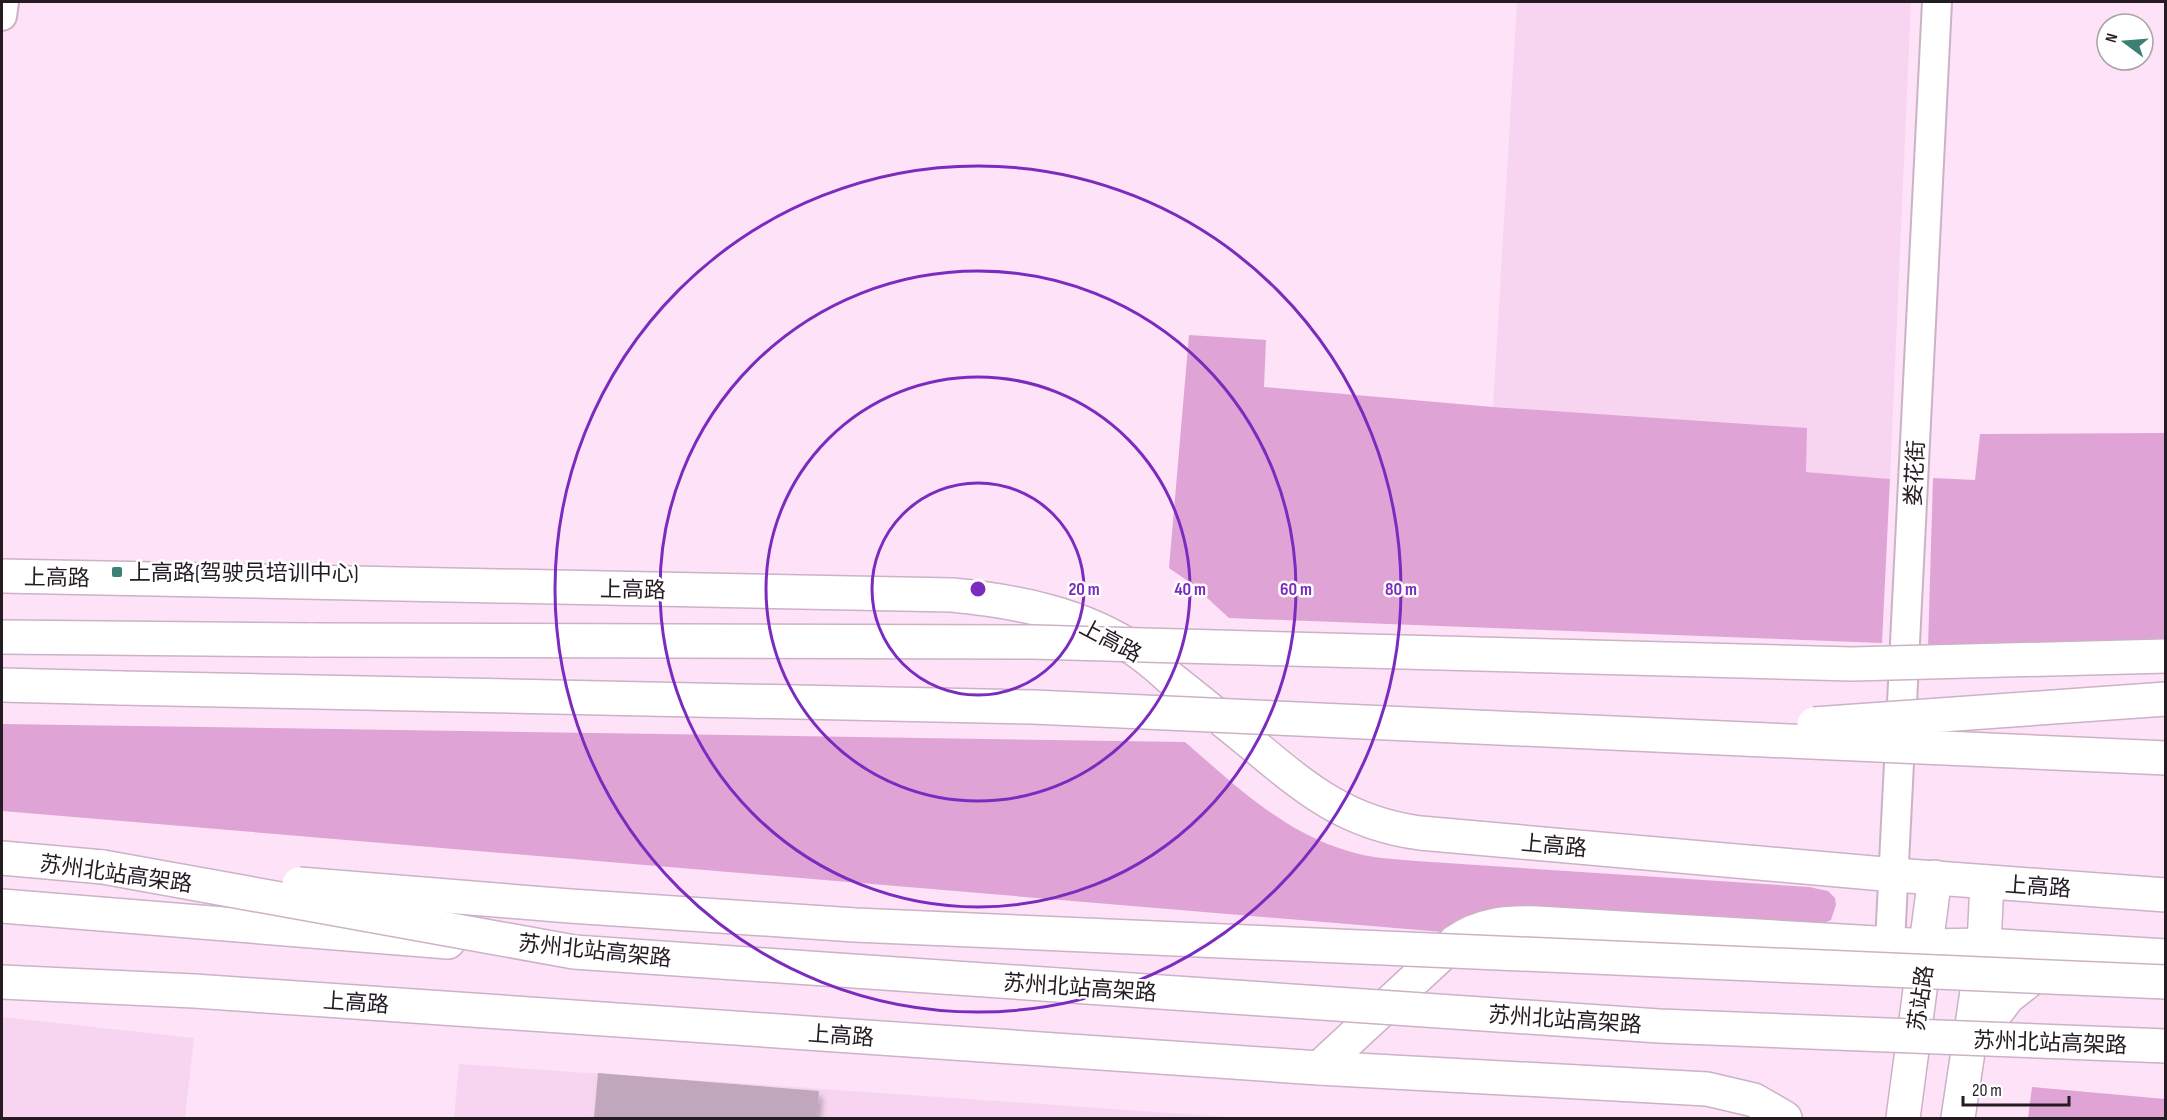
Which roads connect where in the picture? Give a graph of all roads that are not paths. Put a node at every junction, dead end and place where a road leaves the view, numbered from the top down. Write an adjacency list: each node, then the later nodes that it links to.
1 (3, 2): 3 (street)
2 (1937, 2): 12 (street, 娄花街)
3 (2, 16)
4 (2, 576): 12 (main road, 上高路)
5 (2, 637): 6 (main road, bridge)
6 (2166, 656)
7 (2, 685): 9 (main road, bridge)
8 (2166, 699): 9 (main road, bridge)
9 (1651, 735): 10 (main road, bridge)
10 (2166, 758)
11 (2, 858): 16 (main road, 苏州北站高架路)
12 (1895, 875): 13 (main road, 上高路); 21 (street, 娄花街)
13 (1935, 877): 14 (main road, 上高路); 23 (main road, 苏站路)
14 (1987, 882): 17 (main road, 上高路); 22 (main road)
15 (2, 886): 16 (main road)
16 (101, 892): 18 (main road, 苏州北站高架路, bridge); 19 (main road); 20 (main road, bridge); 25 (main road, bridge)
17 (2166, 895)
18 (281, 900): 20 (main road, bridge); 25 (main road, 苏州北站高架路, bridge)
19 (2, 906)
20 (570, 906): 28 (main road, bridge)
21 (1890, 943): 23 (main road); 33 (main road)
22 (1984, 945): 23 (main road); 24 (main road); 31 (main road)
23 (1927, 946): 35 (main road, 苏站路)
24 (2078, 951): 26 (main road); 31 (main road)
25 (574, 952): 29 (main road, 苏州北站高架路, bridge)
26 (2166, 956)
27 (2, 982): 33 (main road, 上高路)
28 (2166, 982)
29 (2131, 1046): 30 (main road, 苏州北站高架路, bridge); 32 (main road, bridge)
30 (2166, 1046)
31 (1969, 1048): 36 (main road)
32 (2166, 1053)
33 (1319, 1068): 34 (main road, 上高路)
34 (1785, 1119)
35 (1903, 1119)
36 (1958, 1119)

